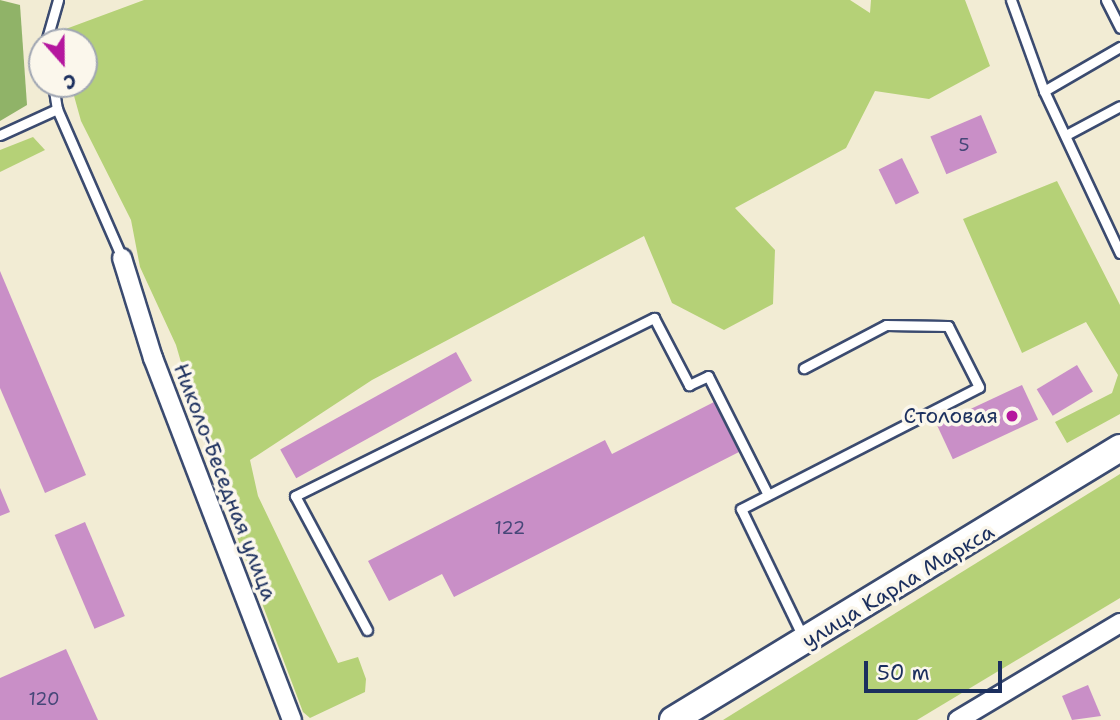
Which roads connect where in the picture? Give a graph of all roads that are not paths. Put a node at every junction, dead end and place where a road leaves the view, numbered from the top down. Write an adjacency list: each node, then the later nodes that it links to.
1 (58, 0): 4 (lane)
2 (1011, 0): 7 (lane)
3 (1106, 0): 5 (lane)
4 (50, 28)
5 (1120, 28)
6 (1120, 47): 7 (lane)
7 (1044, 91): 12 (lane)
8 (55, 98): 10 (lane)
9 (1120, 106): 12 (lane)
10 (57, 109): 11 (lane); 14 (lane)
11 (0, 135)
12 (1066, 135): 13 (lane)
13 (1120, 253)
14 (122, 258): 21 (street, Николо-Беседная улица)
15 (804, 368): 17 (lane)
16 (1120, 448): 20 (main road, улица Карла Маркса)
17 (768, 495): 19 (lane); 20 (lane)
18 (1120, 623): 23 (street)
19 (367, 630)
20 (805, 642): 22 (main road, улица Карла Маркса)
21 (292, 720)
22 (673, 720)
23 (958, 720)

